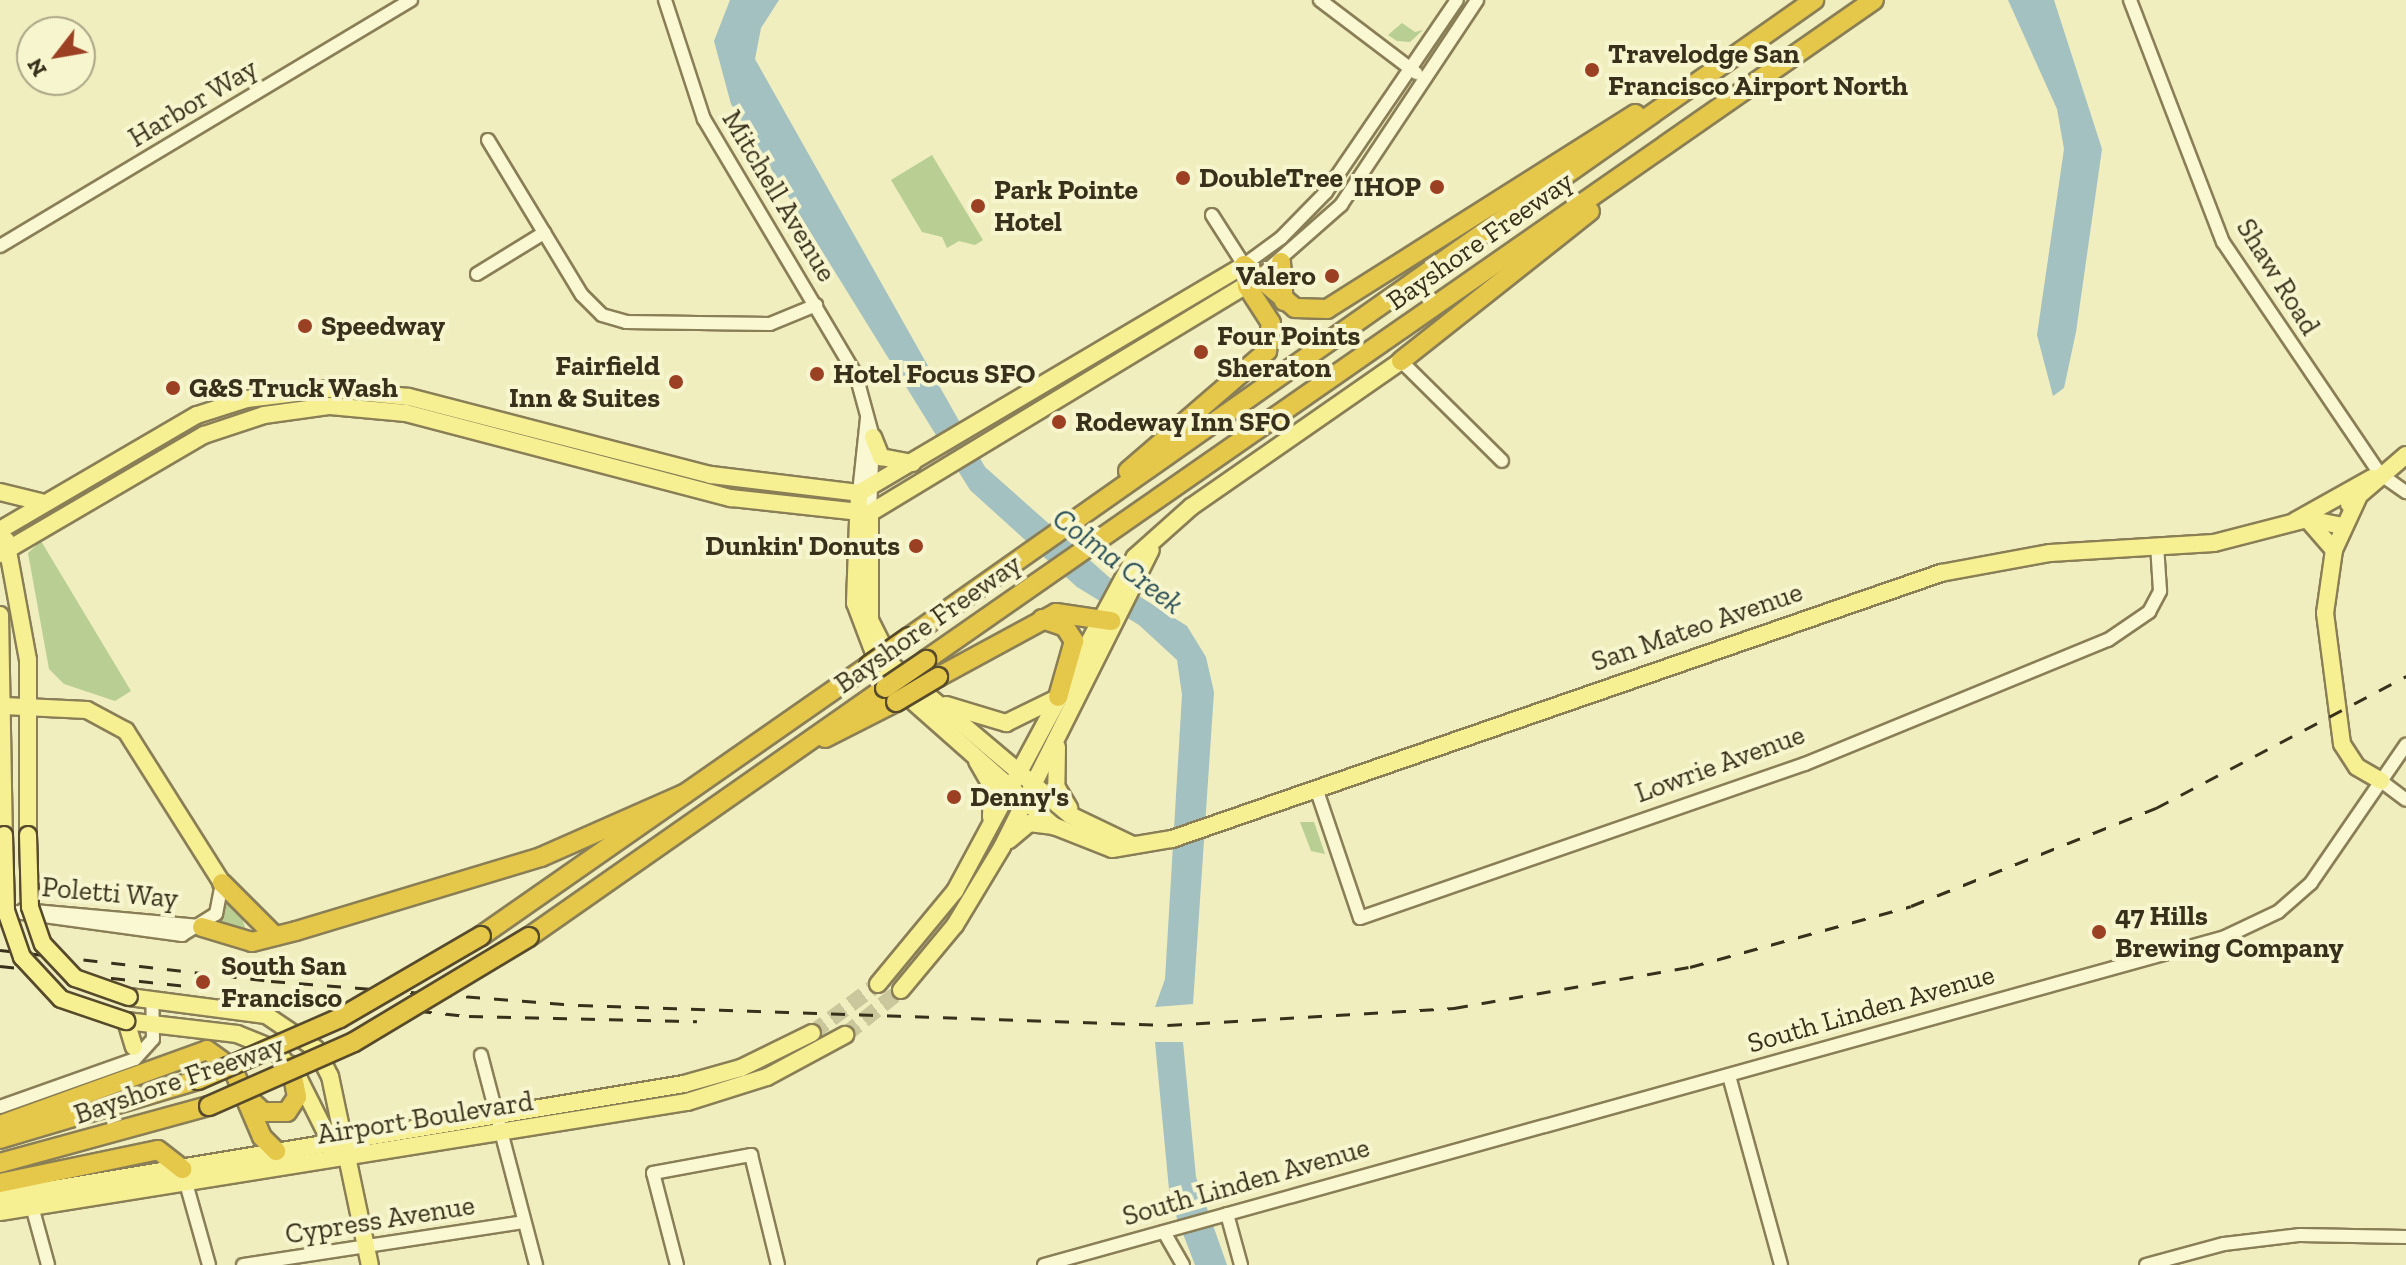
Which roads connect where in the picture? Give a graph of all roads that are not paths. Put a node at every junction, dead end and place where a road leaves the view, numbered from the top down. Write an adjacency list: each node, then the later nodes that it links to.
1 (665, 0): 22 (street, Mitchell Avenue)
2 (1320, 0): 9 (street)
3 (1457, 0): 9 (street)
4 (1477, 0): 10 (street)
5 (1814, 0): 11 (highway, Bayshore Freeway)
6 (1874, 0): 13 (highway, Bayshore Freeway)
7 (2130, 0): 29 (street, Shaw Road)
8 (407, 1): 16 (street, Harbor Way)
9 (1410, 69): 10 (street); 18 (street)
10 (1425, 79): 17 (street)
11 (1702, 79): 21 (highway); 36 (highway, Bayshore Freeway)
12 (488, 140): 15 (street)
13 (1667, 145): 23 (highway); 46 (highway, Bayshore Freeway, bridge)
14 (1212, 215): 18 (street)
15 (544, 233): 19 (street); 22 (street)
16 (0, 246)
17 (1281, 262): 20 (street); 21 (highway)
18 (1244, 265): 20 (highway); 27 (main road)
19 (477, 274)
20 (1253, 282): 21 (highway); 34 (main road); 36 (highway)
21 (1284, 301)
22 (816, 305): 24 (street, Mitchell Avenue)
23 (1401, 361): 28 (street); 43 (main road)
24 (867, 411): 25 (street, Mitchell Avenue); 30 (street, Mitchell Avenue)
25 (873, 437): 27 (main road); 30 (street, Mitchell Avenue)
26 (2406, 455): 29 (main road, San Mateo Avenue)
27 (922, 459): 30 (main road)
28 (1502, 461)
29 (2380, 474): 32 (street); 35 (main road, San Mateo Avenue); 38 (main road, San Mateo Avenue)
30 (865, 491): 33 (main road); 34 (main road)
31 (0, 492): 33 (main road)
32 (2406, 492)
33 (53, 497): 37 (main road)
34 (864, 513): 41 (main road); 47 (main road); 51 (main road)
35 (2300, 520): 38 (main road); 39 (main road, San Mateo Avenue); 40 (main road)
36 (1073, 522): 59 (highway, Bayshore Freeway, bridge)
37 (1, 526): 41 (main road)
38 (2343, 526): 40 (main road)
39 (2157, 545): 56 (main road, San Mateo Avenue); 56 (street, Lowrie Avenue)
40 (2334, 550): 55 (main road)
41 (4, 551): 50 (main road)
42 (0, 615): 45 (main road)
43 (1106, 616): 44 (highway); 48 (main road); 52 (main road)
44 (1042, 619): 46 (highway, bridge); 48 (highway)
45 (1, 631): 49 (main road)
46 (890, 695): 89 (highway, Bayshore Freeway, bridge)
47 (925, 695): 48 (main road); 54 (main road)
48 (1058, 697): 54 (main road)
49 (4, 706): 50 (main road); 72 (main road, bridge)
50 (30, 706): 65 (main road); 71 (main road, bridge)
51 (960, 742): 54 (main road); 64 (main road)
52 (1055, 742): 57 (main road); 60 (main road)
53 (2406, 745): 55 (street, South Linden Avenue)
54 (1017, 777): 57 (main road, San Mateo Avenue); 64 (main road)
55 (2381, 781): 58 (street); 80 (street, South Linden Avenue)
56 (1316, 788): 62 (main road, San Mateo Avenue)
57 (1030, 790): 60 (main road, San Mateo Avenue); 61 (main road, San Mateo Avenue); 63 (main road)
58 (2406, 800)
59 (647, 812): 68 (highway); 86 (highway, Bayshore Freeway, bridge)
60 (1082, 823): 62 (main road, San Mateo Avenue)
61 (1054, 826): 62 (main road, San Mateo Avenue); 63 (main road)
62 (1133, 845)
63 (1002, 847): 70 (main road)
64 (980, 848): 69 (main road)
65 (222, 883): 67 (street); 68 (highway)
66 (0, 912): 67 (street, Poletti Way)
67 (202, 927): 68 (highway)
68 (275, 936)
69 (878, 984)
70 (901, 990)
71 (152, 1000): 73 (street); 87 (main road)
72 (126, 1021): 73 (main road); 76 (main road)
73 (149, 1024): 76 (street); 78 (street); 79 (main road)
74 (812, 1033): 83 (main road, Airport Boulevard)
75 (845, 1035): 85 (main road, Airport Boulevard)
76 (134, 1047): 78 (street)
77 (481, 1055): 83 (street)
78 (115, 1065): 82 (street)
79 (291, 1066): 81 (highway); 87 (main road)
80 (1729, 1076): 95 (street, South Linden Avenue); 110 (street)
81 (242, 1089): 84 (highway); 88 (highway)
82 (0, 1107)
83 (493, 1112): 85 (street); 87 (main road, Airport Boulevard)
84 (0, 1125)
85 (499, 1133): 87 (main road, Airport Boulevard); 96 (street)
86 (0, 1139)
87 (337, 1146): 88 (main road, Airport Boulevard); 90 (main road, Airport Boulevard); 99 (main road)
88 (276, 1151): 90 (main road, Airport Boulevard)
89 (0, 1163)
90 (184, 1176): 91 (highway); 93 (main road, Airport Boulevard); 101 (street)
91 (0, 1183)
92 (0, 1198): 93 (main road, Airport Boulevard)
93 (31, 1200): 94 (main road, Airport Boulevard); 100 (street)
94 (0, 1212)
95 (1222, 1216): 97 (street, South Linden Avenue); 109 (street)
96 (524, 1222): 99 (street, Cypress Avenue); 104 (street)
97 (1170, 1230): 107 (street, South Linden Avenue); 108 (street)
98 (2406, 1237): 111 (street)
99 (365, 1246): 102 (street, Cypress Avenue); 103 (main road)
100 (48, 1265)
101 (209, 1265)
102 (243, 1265)
103 (370, 1265)
104 (536, 1265)
105 (677, 1265): 106 (street)
106 (778, 1265)
107 (1044, 1265)
108 (1183, 1265)
109 (1241, 1265)
110 (1781, 1265)
111 (2146, 1265)

